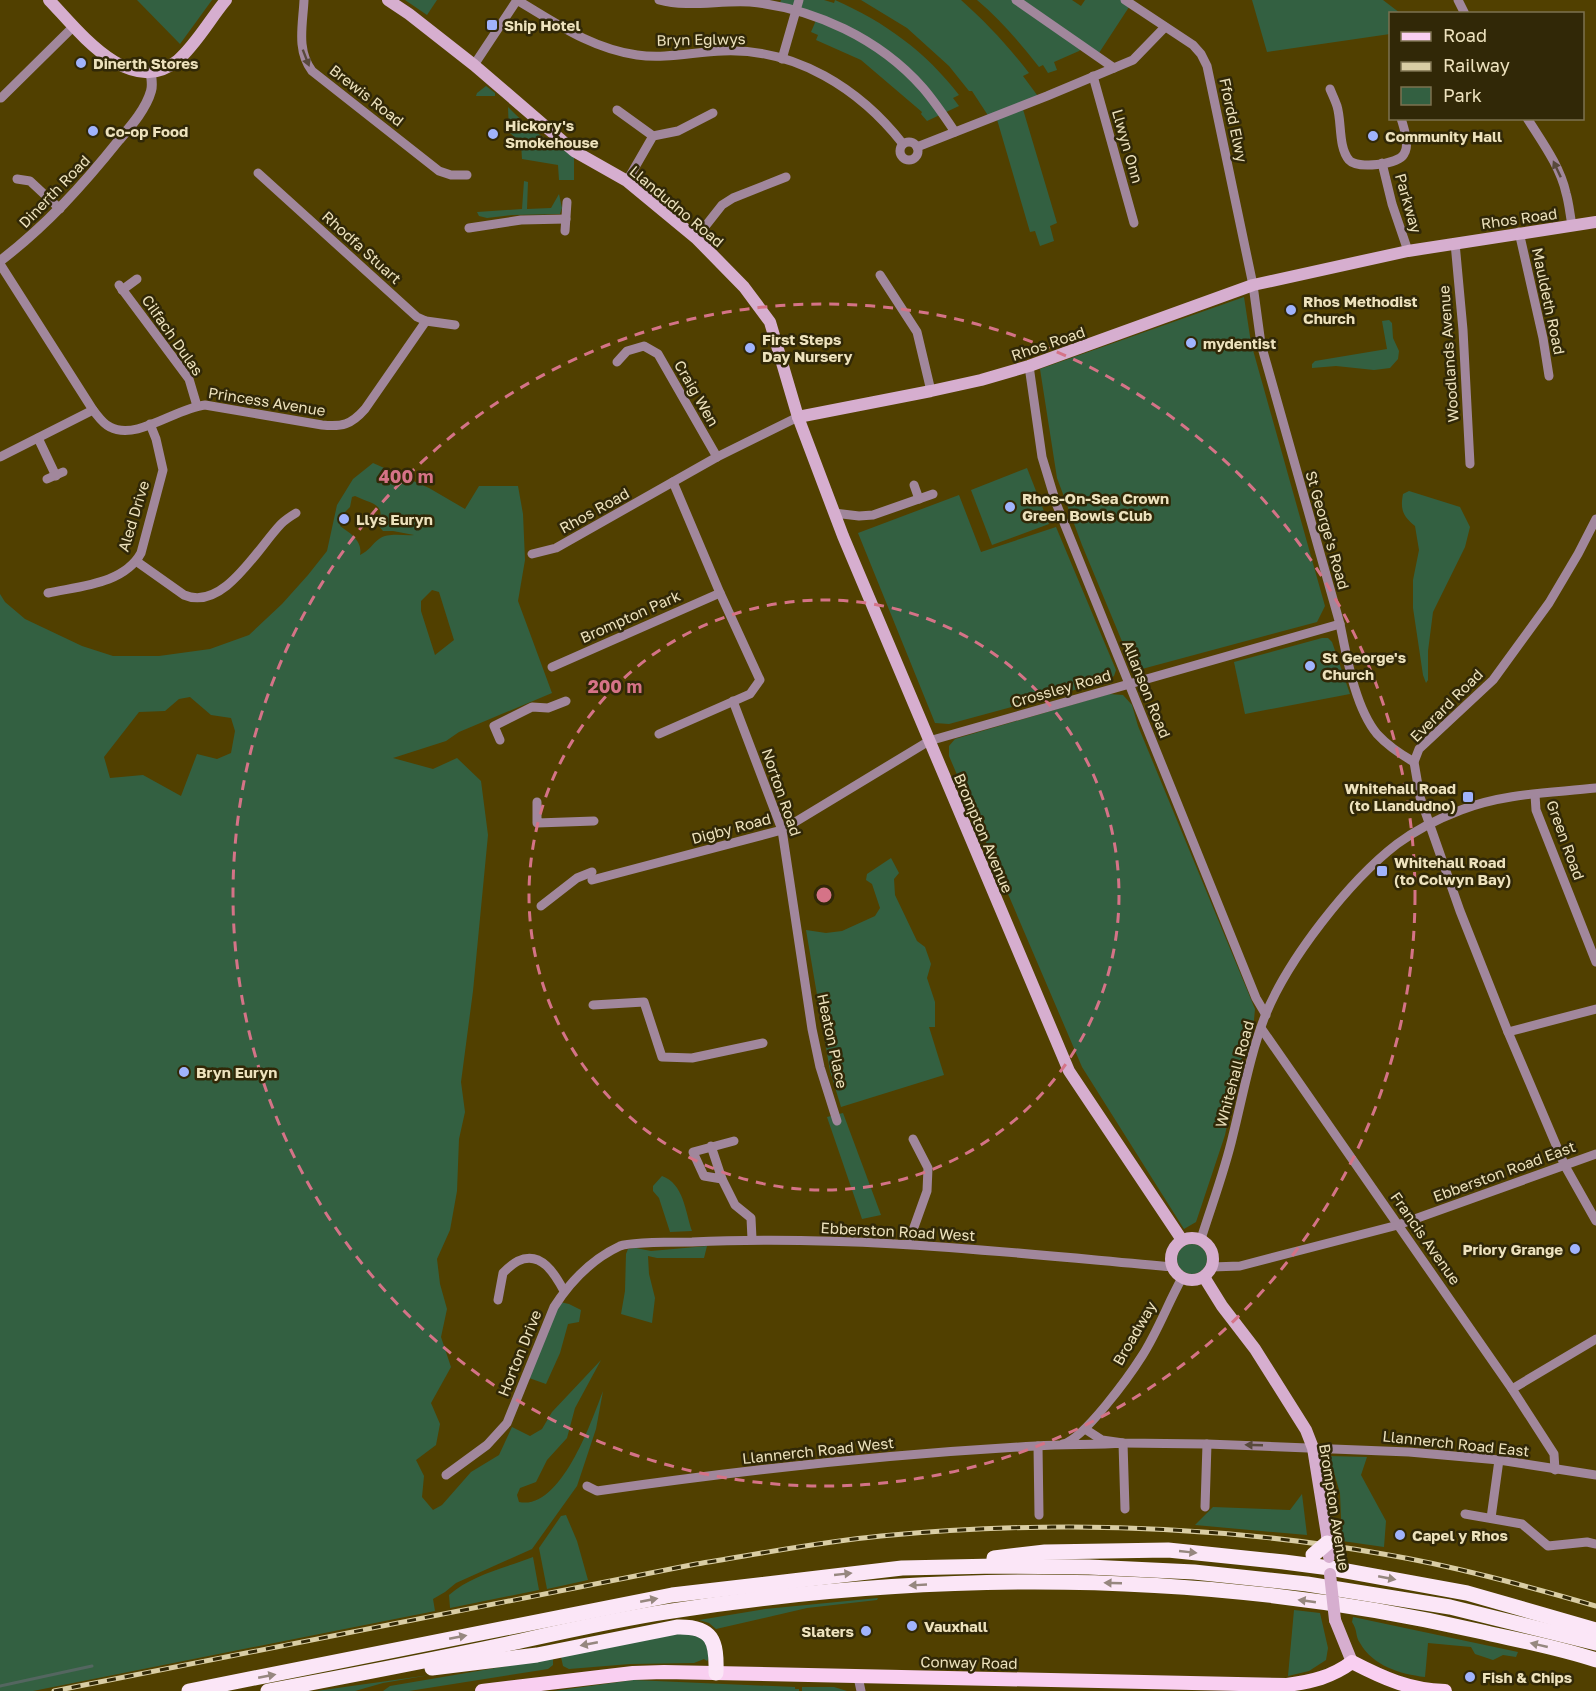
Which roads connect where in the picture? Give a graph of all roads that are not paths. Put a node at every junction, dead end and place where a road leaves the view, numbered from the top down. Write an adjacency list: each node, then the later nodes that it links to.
1 (49, 0): 11 (main road)
2 (226, 0): 16 (main road)
3 (304, 0): 30 (street, Brewis Road, one-way to 30)
4 (388, 0): 14 (main road, Llandudno Road)
5 (517, 0): 13 (street, Bryn Eglwys); 14 (street)
6 (659, 0): 10 (street)
7 (800, 0): 10 (street)
8 (1016, 0): 15 (street)
9 (1125, 0): 12 (street, Ffordd Elwy)
10 (796, 11): 13 (street); 24 (street)
11 (74, 26): 16 (main road); 19 (street)
12 (1165, 27): 15 (street); 49 (street, Ffordd Elwy)
13 (782, 59): 26 (street, Bryn Eglwys)
14 (474, 66): 33 (main road, Llandudno Road)
15 (1114, 68): 17 (street)
16 (151, 72): 35 (street, Dinerth Road)
17 (1093, 76): 24 (street); 38 (street, Llwyn Onn)
18 (1330, 89): 28 (street, Parkway)
19 (1, 98)
20 (617, 110): 25 (street)
21 (713, 113): 25 (street)
22 (1401, 120): 28 (street, Parkway)
23 (1528, 120): 39 (street, one-way to 23)
24 (955, 132): 27 (street)
25 (653, 136): 33 (street)
26 (903, 144): 27 (street); 27 (street)
27 (917, 147)
28 (1382, 163): 45 (street, Parkway)
29 (258, 172): 50 (street, Rhodfa Stuart)
30 (467, 176)
31 (786, 177): 43 (street)
32 (14, 178): 35 (street)
33 (627, 181): 43 (main road, Llandudno Road)
34 (567, 202): 36 (street)
35 (60, 209): 46 (street, Dinerth Road)
36 (566, 219): 40 (street); 41 (street)
37 (1596, 222): 39 (main road, Rhos Road)
38 (1134, 224)
39 (1572, 225): 42 (main road, Rhos Road)
40 (469, 228)
41 (565, 231)
42 (1519, 232): 44 (main road, Rhos Road); 54 (street, Mauldeth Road)
43 (696, 238): 58 (main road, Llandudno Road)
44 (1455, 243): 45 (main road, Rhos Road); 63 (street, Woodlands Avenue)
45 (1407, 251): 49 (main road, Rhos Road)
46 (0, 262): 57 (street, Princess Avenue)
47 (880, 275): 55 (street)
48 (137, 279): 56 (street, Cilfach Dulas)
49 (1253, 285): 53 (main road, Rhos Road); 76 (street, St George's Road)
50 (426, 321): 51 (street); 56 (street, Princess Avenue)
51 (455, 324)
52 (617, 362): 62 (street, Craig Wen)
53 (1029, 366): 55 (main road, Rhos Road); 78 (street, Allanson Road)
54 (1549, 376)
55 (931, 391): 58 (main road, Rhos Road)
56 (196, 406): 59 (street, Princess Avenue)
57 (93, 410): 59 (street, Princess Avenue); 60 (street)
58 (798, 417): 62 (street, Rhos Road); 70 (main road, Brompton Avenue)
59 (150, 424): 73 (street, Aled Drive)
60 (38, 438): 61 (street); 64 (street)
61 (0, 457)
62 (717, 457): 65 (street, Rhos Road)
63 (1470, 464)
64 (55, 476)
65 (673, 482): 72 (street, Rhos Road); 75 (street)
66 (914, 485): 68 (street)
67 (933, 494): 68 (street)
68 (919, 499): 70 (street)
69 (296, 513): 73 (street)
70 (834, 513): 83 (main road, Brompton Avenue)
71 (1596, 519): 84 (street, Everard Road)
72 (532, 554)
73 (136, 561): 74 (street, Aled Drive)
74 (48, 593)
75 (720, 593): 77 (street, Brompton Park); 80 (street)
76 (1340, 624): 78 (street, Crossley Road); 84 (street, St George's Road)
77 (552, 667)
78 (1128, 684): 83 (street, Crossley Road); 96 (street, Allanson Road)
79 (566, 701): 82 (street)
80 (733, 701): 81 (street); 90 (street, Norton Road)
81 (659, 734)
82 (500, 740)
83 (929, 741): 90 (street, Digby Road); 111 (main road, Brompton Avenue)
84 (1414, 762): 89 (street, Everard Road)
85 (1596, 788): 86 (street, Whitehall Road)
86 (1535, 795): 89 (street, Whitehall Road); 92 (street, Green Road)
87 (537, 802): 88 (street)
88 (594, 821)
89 (1429, 825): 96 (street, Whitehall Road); 98 (street, Everard Road)
90 (782, 830): 91 (street, Digby Road); 93 (street, Norton Road)
91 (541, 906)
92 (1596, 962)
93 (802, 966): 100 (street, Heaton Place)
94 (593, 1005): 99 (street)
95 (1596, 1009): 98 (street)
96 (1266, 1015): 97 (street, Whitehall Road)
97 (1261, 1028): 108 (street, Francis Avenue); 110 (street, Whitehall Road)
98 (1508, 1032): 105 (street, Everard Road)
99 (763, 1043)
100 (837, 1121)
101 (913, 1139): 112 (street)
102 (734, 1141): 103 (street)
103 (711, 1146): 106 (street); 106 (street)
104 (1596, 1154): 105 (street, Ebberston Road East)
105 (1565, 1166): 107 (street, Everard Road); 108 (street, Ebberston Road East)
106 (722, 1179): 109 (street)
107 (1596, 1221)
108 (1398, 1225): 115 (street, Ebberston Road East); 120 (street, Francis Avenue)
109 (752, 1239): 112 (street, Ebberston Road West); 113 (street, Ebberston Road West)
110 (1201, 1239): 111 (main road); 115 (main road)
111 (1182, 1240): 114 (main road)
112 (908, 1244): 114 (street, Ebberston Road West)
113 (622, 1245): 117 (street, Horton Drive)
114 (1173, 1267): 116 (main road)
115 (1208, 1272): 116 (main road); 126 (main road, Brompton Avenue)
116 (1182, 1278): 121 (street, Broadway)
117 (564, 1291): 118 (street); 129 (street, Horton Drive)
118 (498, 1300)
119 (1596, 1339): 120 (street)
120 (1512, 1389): 128 (street, Francis Avenue)
121 (1085, 1429): 122 (street, Llannerch Road West); 124 (street, Llannerch Road West)
122 (1123, 1443): 123 (street, Llannerch Road West); 124 (street, Llannerch Road West); 133 (street)
123 (1207, 1444): 126 (street, Llannerch Road West, one-way to 123); 132 (street)
124 (1054, 1445): 125 (street, Llannerch Road West)
125 (1038, 1446): 131 (street, Llannerch Road West); 135 (street)
126 (1313, 1448): 127 (street, Llannerch Road East); 138 (main road, Brompton Avenue)
127 (1499, 1460): 128 (street, Llannerch Road East); 136 (street)
128 (1555, 1470): 130 (street, Llannerch Road East)
129 (446, 1475)
130 (1596, 1475)
131 (587, 1486)
132 (1205, 1507)
133 (1125, 1509)
134 (1465, 1514): 136 (street)
135 (1039, 1515)
136 (1491, 1518): 137 (street)
137 (1596, 1544)
138 (1326, 1556): 139 (highway, one-way to 138); 140 (highway, one-way to 140); 143 (main road, Brompton Avenue, bridge)
139 (902, 1568): 141 (highway); 150 (highway, one-way to 139)
140 (1596, 1630)
141 (1596, 1642)
142 (1596, 1660): 144 (highway, one-way to 144)
143 (1352, 1662): 149 (main road, Conway Road); 153 (main road)
144 (378, 1671): 145 (highway, one-way to 144); 151 (highway)
145 (716, 1673): 146 (main road, Conway Road); 148 (main road, Conway Road)
146 (859, 1684): 147 (main road, Conway Road)
147 (1083, 1686): 149 (main road, Conway Road)
148 (535, 1688): 152 (main road, Conway Road)
149 (1252, 1688)
150 (189, 1691)
151 (268, 1691)
152 (482, 1691)
153 (1445, 1691)

